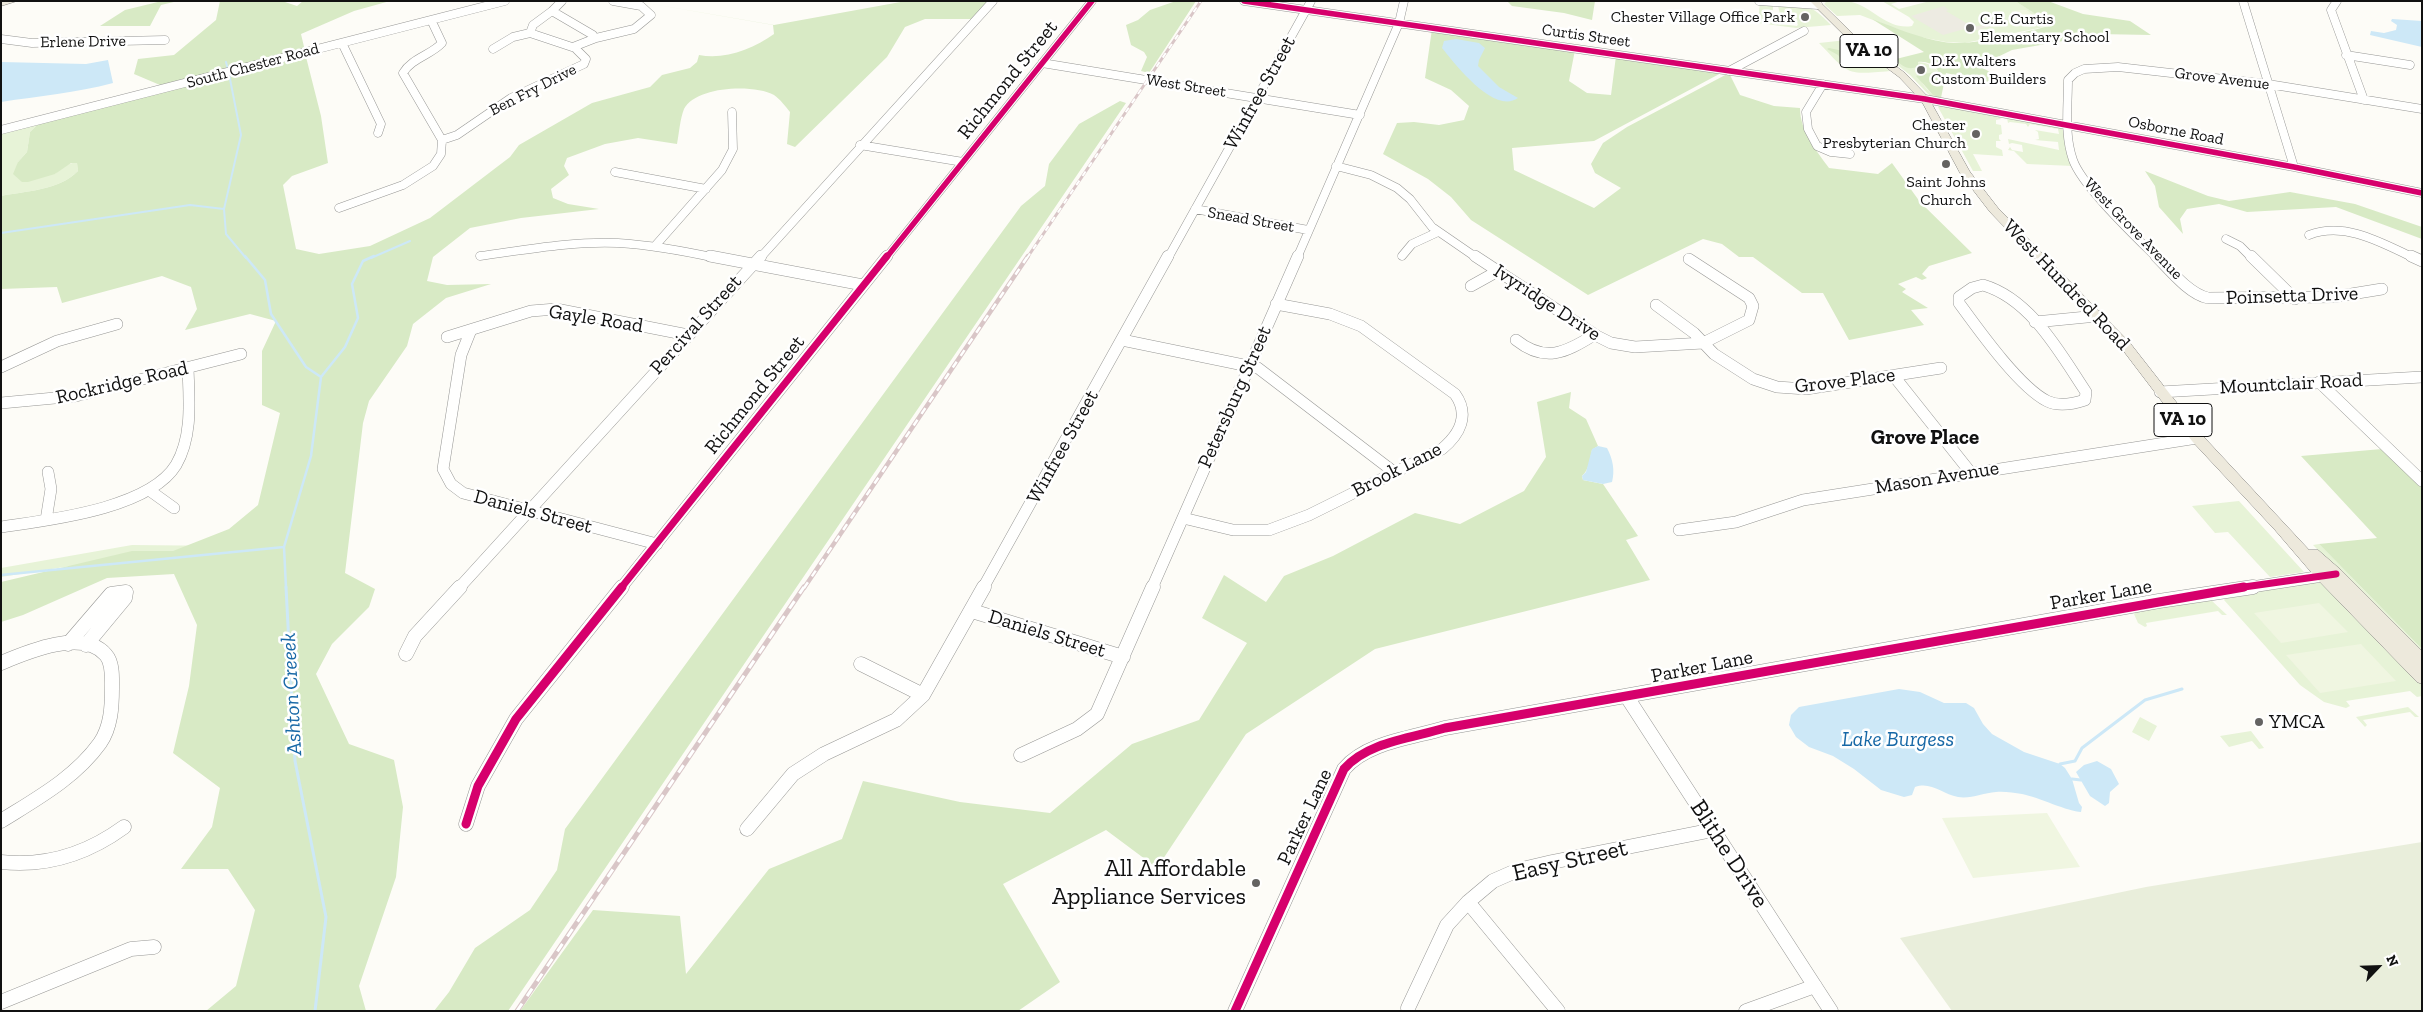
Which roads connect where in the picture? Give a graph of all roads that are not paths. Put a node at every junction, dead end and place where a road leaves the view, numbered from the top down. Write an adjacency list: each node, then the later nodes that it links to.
1 (13, 1): 12 (main road)
2 (505, 1): 16 (street, South Chester Road)
3 (562, 1): 15 (street)
4 (613, 1): 20 (street, Ben Fry Drive)
5 (993, 1): 42 (street, Percival Street)
6 (1092, 1): 27 (street, Richmond Street)
7 (1244, 1): 14 (street, Curtis Street)
8 (1404, 1): 17 (street, Petersburg Street)
9 (1759, 1): 13 (street)
10 (2243, 1): 31 (street)
11 (2337, 1): 26 (street)
12 (1, 3)
13 (1816, 3): 33 (main road, West Hundred Road / VA 10)
14 (1308, 6): 17 (street, Curtis Street); 32 (street, Winfree Street)
15 (552, 10): 19 (street); 20 (street)
16 (434, 20): 23 (street, South Chester Road); 41 (street)
17 (1399, 23): 29 (street, Curtis Street); 37 (street, Petersburg Street)
18 (1804, 31): 29 (street)
19 (530, 33): 24 (street); 25 (street)
20 (594, 38): 24 (street, Ben Fry Drive)
21 (1, 39): 22 (street, Erlene Drive)
22 (165, 40)
23 (342, 43): 39 (street, South Chester Road); 40 (street)
24 (573, 47): 41 (street, Ben Fry Drive)
25 (493, 49)
26 (2346, 55): 28 (street); 34 (street)
27 (1042, 63): 32 (street, West Street); 44 (street, Richmond Street)
28 (2410, 65)
29 (1729, 71): 30 (street, Curtis Street)
30 (1823, 84): 33 (street, Curtis Street); 43 (street)
31 (2268, 84): 34 (street, Grove Avenue); 38 (street, Grove Avenue); 46 (street)
32 (1256, 98): 37 (street, West Street); 51 (street, Winfree Street)
33 (1925, 99): 38 (street, Osborne Road); 70 (main road, West Hundred Road / VA 10)
34 (2364, 100): 36 (street, Grove Avenue)
35 (732, 112): 48 (street)
36 (2421, 112)
37 (1360, 115): 45 (street, Petersburg Street)
38 (2068, 124): 46 (street, Osborne Road); 66 (street, West Grove Avenue)
39 (1, 130)
40 (378, 133)
41 (442, 140): 50 (street)
42 (860, 145): 44 (street); 61 (street, Percival Street)
43 (1850, 154)
44 (963, 162): 63 (street, Richmond Street)
45 (1336, 166): 52 (street, Petersburg Street); 53 (street, Ivyridge Drive)
46 (2294, 167): 49 (street, Osborne Road)
47 (615, 172): 48 (street)
48 (706, 189): 56 (street)
49 (2422, 193)
50 (339, 208)
51 (1195, 209): 52 (street, Snead Street); 77 (street, Winfree Street)
52 (1308, 230): 68 (street, Petersburg Street)
53 (1438, 232): 58 (street); 62 (street, Ivyridge Drive)
54 (2309, 236): 60 (street)
55 (2226, 239): 67 (street)
56 (655, 246): 57 (street); 61 (street)
57 (480, 256)
58 (1402, 256)
59 (1689, 259): 79 (street, Ivyridge Drive)
60 (2422, 261)
61 (753, 263): 63 (street); 75 (street, Percival Street)
62 (1498, 271): 64 (street); 74 (street, Ivyridge Drive)
63 (863, 286): 102 (street, Richmond Street)
64 (1471, 286)
65 (2382, 289): 67 (street, Poinsetta Drive)
66 (2202, 297): 67 (street, Poinsetta Drive)
67 (2295, 299)
68 (1276, 304): 81 (street, Petersburg Street); 92 (street, Brook Lane)
69 (1656, 305): 79 (street, Grove Place)
70 (2094, 313): 71 (street); 88 (main road, West Hundred Road / VA 10)
71 (2032, 320): 71 (street)
72 (116, 324): 82 (street)
73 (471, 330): 75 (street, Gayle Road); 76 (street, Gayle Road); 97 (street, Daniels Street)
74 (1594, 334): 78 (street); 79 (street, Ivyridge Drive)
75 (688, 335): 97 (street, Percival Street)
76 (447, 337)
77 (1122, 340): 81 (street); 104 (street, Winfree Street)
78 (1516, 340)
79 (1702, 343): 85 (street, Grove Place)
80 (241, 354): 83 (street, Rockridge Road)
81 (1249, 364): 92 (street); 98 (street, Petersburg Street)
82 (1, 368)
83 (188, 368): 89 (street, Rockridge Road); 95 (street)
84 (1941, 368): 85 (street, Grove Place)
85 (1893, 375): 93 (street)
86 (2422, 377): 87 (street, Mountclair Road)
87 (2319, 382): 88 (street, Mountclair Road); 94 (street)
88 (2160, 392): 90 (main road, West Hundred Road / VA 10)
89 (1, 403)
90 (2197, 438): 93 (street, Mason Avenue); 103 (main road, West Hundred Road / VA 10)
91 (48, 472): 99 (street)
92 (1394, 472): 98 (street, Brook Lane)
93 (1971, 473): 101 (street, Mason Avenue)
94 (2422, 481)
95 (149, 490): 96 (street); 99 (street)
96 (174, 508)
97 (527, 510): 102 (street, Daniels Street); 107 (street, Percival Street)
98 (1182, 518): 108 (street, Petersburg Street)
99 (46, 520): 100 (street)
100 (1, 527)
101 (1679, 530)
102 (657, 544): 117 (street, Richmond Street)
103 (2329, 575): 109 (main road, West Hundred Road / VA 10); 112 (main road, West Hundred Road / VA 10); 114 (street, Parker Lane)
104 (972, 611): 108 (street, Daniels Street); 113 (street, Winfree Street)
105 (68, 644): 106 (street); 106 (street); 110 (street)
106 (86, 645): 116 (street)
107 (406, 654)
108 (1123, 657): 115 (street, Petersburg Street)
109 (2422, 661)
110 (1, 663)
111 (861, 664): 113 (street)
112 (2422, 678)
113 (923, 695): 119 (street, Winfree Street)
114 (1627, 697): 120 (street, Blithe Drive); 127 (street, Parker Lane)
115 (1021, 755)
116 (1, 821)
117 (466, 824)
118 (124, 827): 121 (street)
119 (747, 829)
120 (1713, 830): 122 (street, Easy Street); 124 (street, Blithe Drive)
121 (1, 862)
122 (1468, 902): 126 (street, Easy Street); 128 (street)
123 (154, 947): 125 (street)
124 (1814, 986): 129 (street); 130 (street, Blithe Drive)
125 (1, 1002)
126 (1408, 1008)
127 (1235, 1011)
128 (1558, 1011)
129 (1746, 1011)
130 (1831, 1011)

